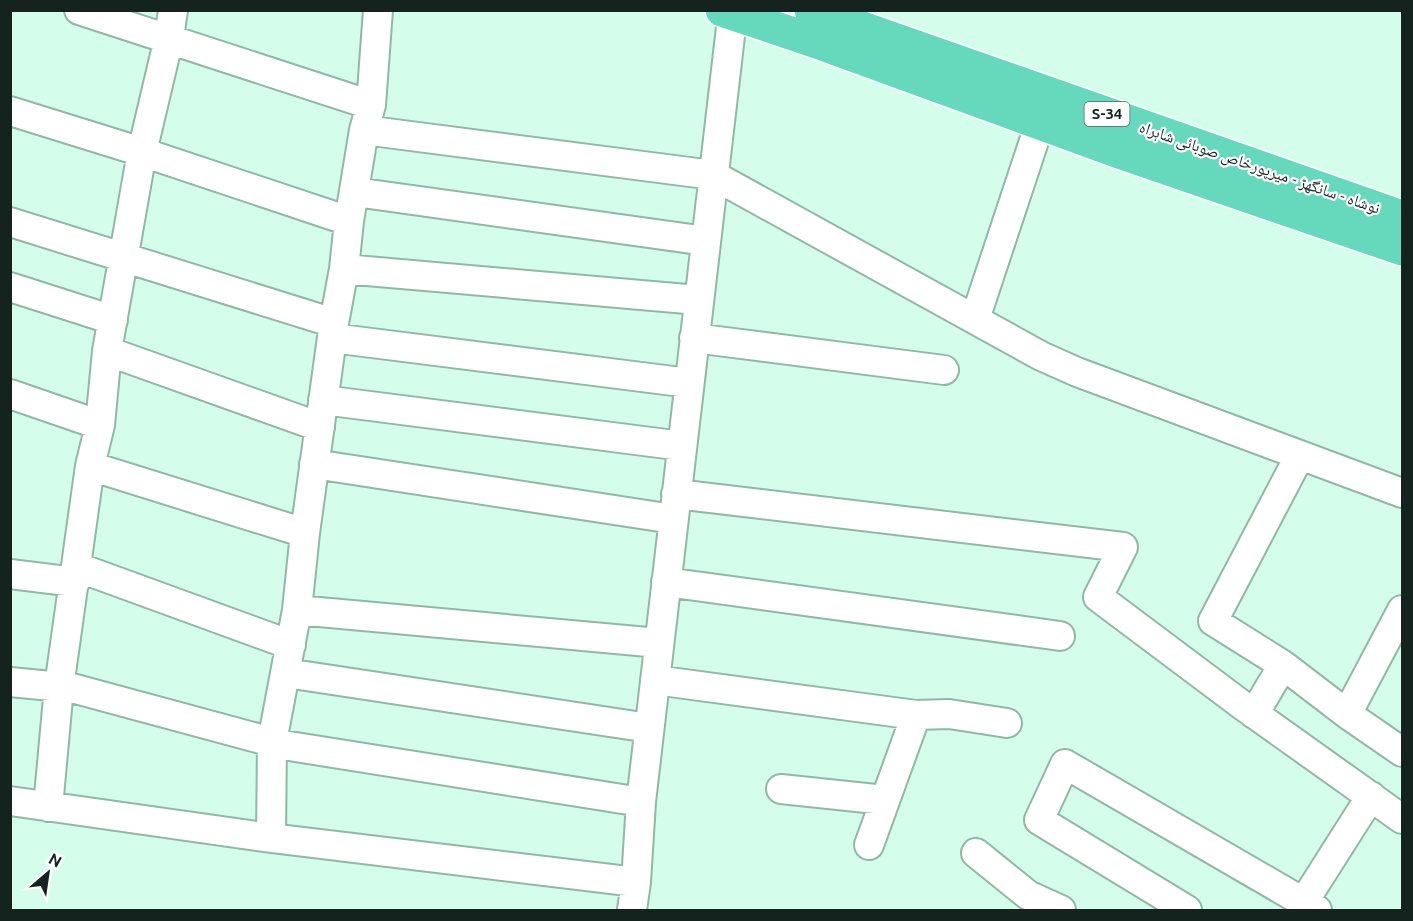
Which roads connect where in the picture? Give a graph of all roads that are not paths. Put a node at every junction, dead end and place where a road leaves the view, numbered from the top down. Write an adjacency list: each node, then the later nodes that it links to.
1 (79, 10): 6 (street)
2 (173, 10): 6 (street)
3 (378, 10): 8 (street)
4 (730, 12): 5 (main road); 11 (street)
5 (817, 19): 9 (main road); 13 (main road, نوشاہ - سانگھڑ - میرپورخاص صوبائی شاہراہ / S-34)
6 (169, 38): 8 (street); 10 (street)
7 (10, 111): 10 (street)
8 (367, 118): 11 (street); 12 (street)
9 (1040, 123): 17 (main road); 22 (street)
10 (142, 152): 14 (street); 18 (street)
11 (714, 175): 16 (street); 22 (street)
12 (355, 192): 14 (street); 16 (street)
13 (1402, 217)
14 (349, 221): 19 (street)
15 (10, 222): 18 (street)
16 (706, 241): 21 (street)
17 (1402, 249)
18 (123, 256): 23 (street); 24 (street)
19 (344, 269): 21 (street); 24 (street)
20 (10, 287): 23 (street)
21 (698, 300): 25 (street)
22 (975, 319): 33 (street)
23 (113, 320): 26 (street)
24 (333, 330): 28 (street); 30 (street)
25 (694, 338): 27 (street); 28 (street)
26 (107, 351): 30 (street); 31 (street)
27 (944, 370)
28 (689, 384): 32 (street)
29 (10, 394): 31 (street)
30 (321, 413): 32 (street); 34 (street)
31 (100, 425): 35 (street)
32 (682, 446): 37 (street)
33 (1300, 455): 36 (street); 47 (street)
34 (314, 464): 37 (street); 38 (street)
35 (90, 466): 38 (street); 40 (street)
36 (1402, 493)
37 (675, 507): 41 (street); 52 (street)
38 (305, 533): 42 (street)
39 (10, 574): 40 (street)
40 (76, 574): 46 (street); 51 (street)
41 (666, 582): 44 (street); 45 (street)
42 (297, 610): 45 (street); 46 (street)
43 (1400, 622): 53 (street)
44 (1060, 636)
45 (659, 643): 49 (street)
46 (291, 645): 48 (street)
47 (1283, 665): 52 (street); 53 (street)
48 (286, 673): 56 (street); 57 (street)
49 (655, 680): 54 (street); 56 (street)
50 (10, 682): 51 (street)
51 (59, 687): 57 (street); 64 (street)
52 (1254, 714): 60 (street)
53 (1347, 714): 58 (street)
54 (916, 715): 55 (street); 61 (street)
55 (1007, 723)
56 (649, 728): 63 (street)
57 (272, 742): 63 (street); 66 (street)
58 (1402, 752)
59 (781, 789): 61 (street)
60 (1371, 796): 65 (street); 70 (street)
61 (885, 800): 67 (street)
62 (10, 801): 64 (street)
63 (641, 802): 69 (street)
64 (48, 807): 66 (street)
65 (1402, 819)
66 (271, 838): 69 (street)
67 (869, 845)
68 (976, 853): 72 (street)
69 (636, 882): 71 (street)
70 (1310, 907): 73 (street)
71 (632, 910)
72 (1061, 910)
73 (1187, 910)

